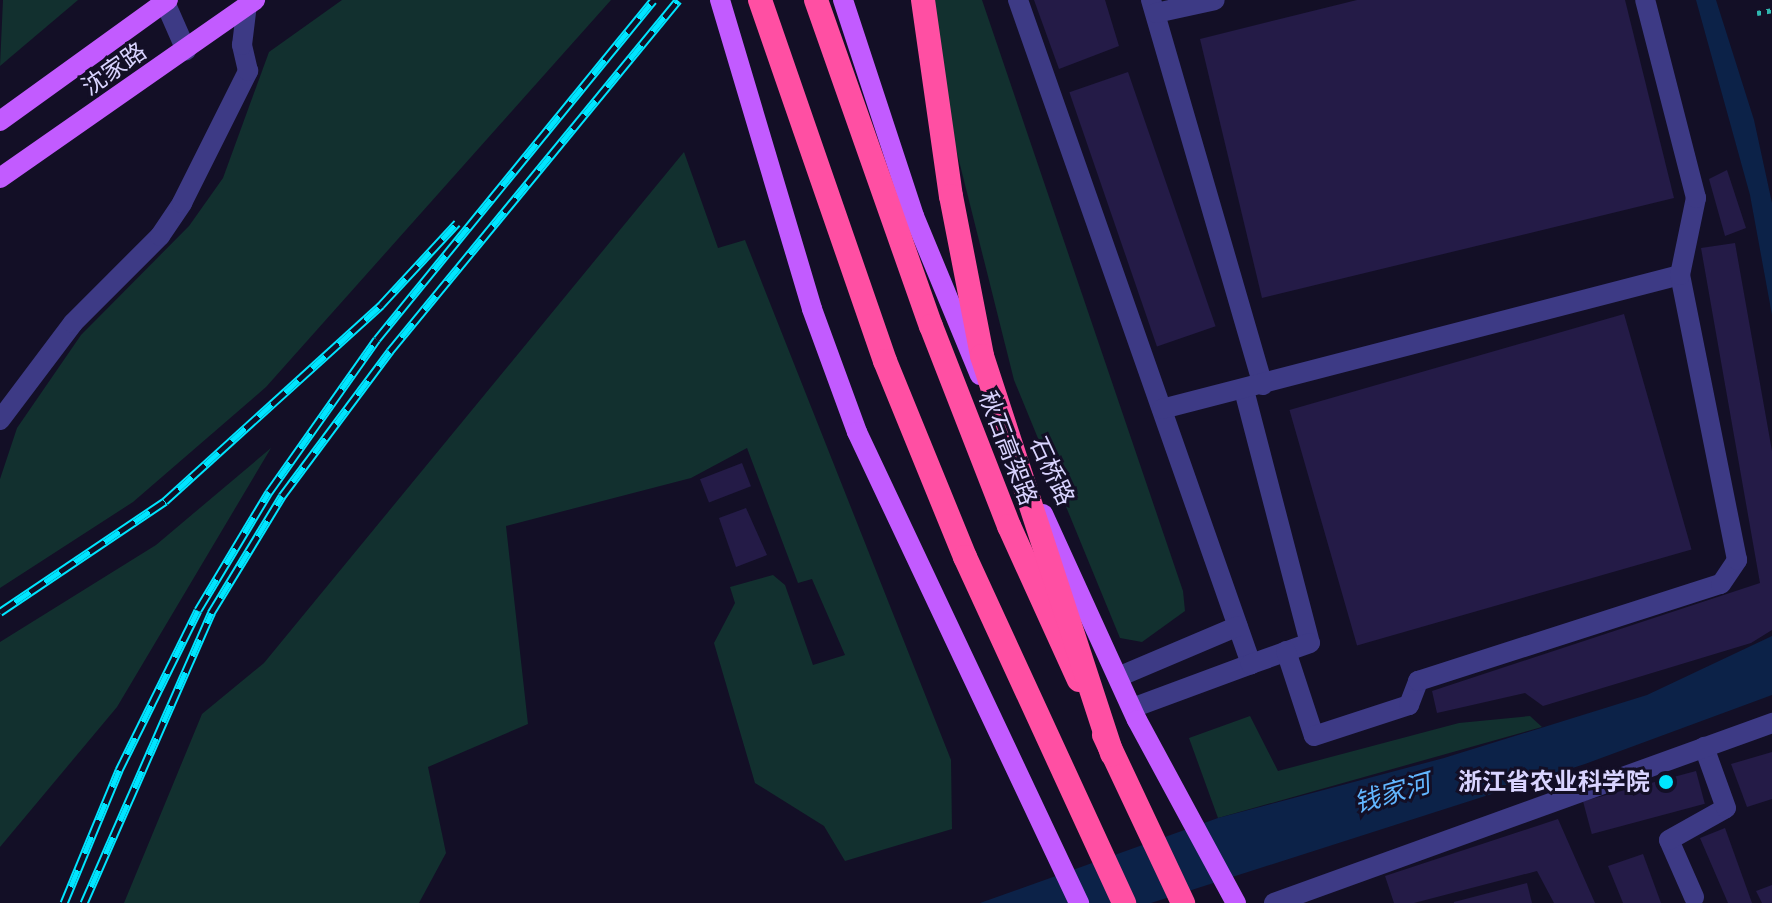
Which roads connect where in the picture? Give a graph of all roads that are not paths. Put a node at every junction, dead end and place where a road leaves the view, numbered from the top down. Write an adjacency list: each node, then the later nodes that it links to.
1 (720, 0): 29 (main road)
2 (760, 0): 30 (highway)
3 (816, 0): 26 (highway, 秋石高架路, bridge)
4 (843, 0): 22 (main road, 石桥路)
5 (923, 0): 26 (highway, bridge)
6 (1018, 0): 17 (street)
7 (1214, 0): 11 (street)
8 (1645, 0): 15 (street)
9 (166, 1): 12 (street); 13 (main road, 沈家路)
10 (251, 3): 12 (main road, 沈家路); 18 (street)
11 (1154, 6): 16 (street)
12 (186, 50): 14 (main road, 沈家路)
13 (0, 121)
14 (0, 178)
15 (1680, 275): 16 (street); 20 (street)
16 (1253, 388): 17 (street); 20 (street)
17 (1162, 409): 19 (street)
18 (0, 420)
19 (1238, 626): 21 (street); 22 (street)
20 (1286, 651): 21 (street)
21 (1251, 664): 23 (street)
22 (1118, 677): 23 (main road, 石桥路)
23 (1132, 708): 28 (main road, 石桥路)
24 (1772, 723): 25 (street)
25 (1704, 747): 27 (street); 32 (street)
26 (1112, 754): 31 (highway, 秋石高架路)
27 (1694, 897)
28 (1235, 901)
29 (1079, 903)
30 (1124, 903)
31 (1183, 903)
32 (1274, 903)

